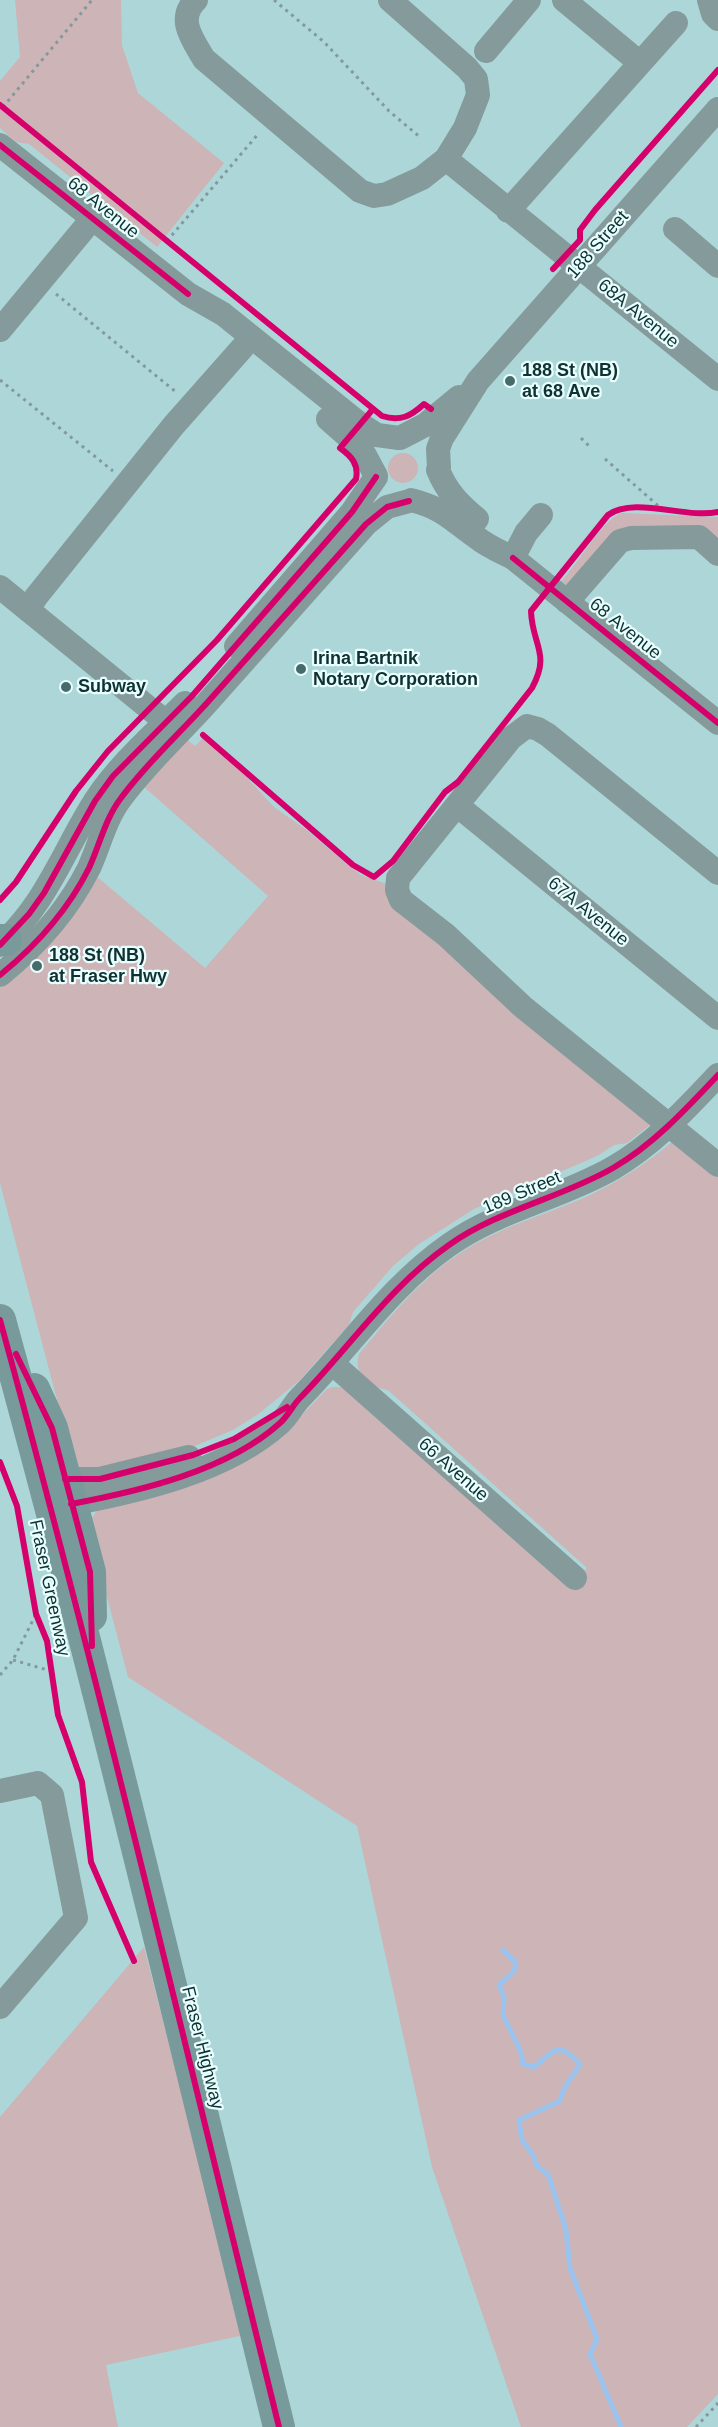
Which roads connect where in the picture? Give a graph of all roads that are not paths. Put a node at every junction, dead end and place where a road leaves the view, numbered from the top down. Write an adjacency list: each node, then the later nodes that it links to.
1 (196, 0): 12 (street)
2 (390, 0): 12 (street)
3 (529, 0): 8 (street)
4 (564, 0): 9 (street)
5 (708, 0): 6 (street)
6 (718, 19)
7 (676, 23): 9 (street)
8 (486, 51)
9 (640, 63): 13 (street)
10 (718, 109): 16 (street, 188 Street)
11 (0, 145): 14 (street, 68 Avenue)
12 (446, 159): 13 (street, 68A Avenue)
13 (508, 211): 16 (street, 68A Avenue)
14 (92, 219): 18 (street, 68 Avenue); 19 (street)
15 (675, 229): 17 (street)
16 (579, 266): 21 (street, 68A Avenue); 22 (street, 188 Street)
17 (718, 266)
18 (188, 294): 20 (street, 68 Avenue); 23 (street, 68 Avenue)
19 (0, 330)
20 (243, 347): 25 (street, 68 Avenue); 32 (street)
21 (718, 379)
22 (478, 381): 23 (street, 188 Street); 24 (street, 188 Street)
23 (400, 438): 24 (street); 25 (street)
24 (439, 469): 26 (street); 29 (street, 68 Avenue)
25 (376, 476): 26 (street); 34 (street)
26 (410, 500): 29 (street, 68 Avenue); 34 (street)
27 (541, 515): 29 (street)
28 (718, 554): 31 (street)
29 (513, 558): 31 (street, 68 Avenue)
30 (2, 594): 32 (street)
31 (567, 602): 33 (street, 68 Avenue)
32 (28, 610): 34 (street)
33 (718, 723)
34 (175, 725): 37 (street); 38 (street)
35 (458, 806): 36 (street); 39 (street, 67A Avenue); 41 (street)
36 (718, 873)
37 (2, 942)
38 (0, 975)
39 (718, 1018)
40 (718, 1075): 41 (street, 189 Street)
41 (669, 1125): 42 (street); 44 (street, 189 Street)
42 (718, 1165)
43 (1, 1323): 45 (main road, Fraser Highway); 46 (main road, Fraser Highway)
44 (332, 1363): 46 (street, 189 Street); 47 (street, 66 Avenue)
45 (36, 1454): 46 (main road); 48 (main road, Fraser Highway)
46 (68, 1491): 48 (main road, Fraser Highway)
47 (575, 1578)
48 (93, 1676): 51 (main road, Fraser Highway)
49 (0, 1791): 50 (street)
50 (0, 2007)
51 (279, 2427)

